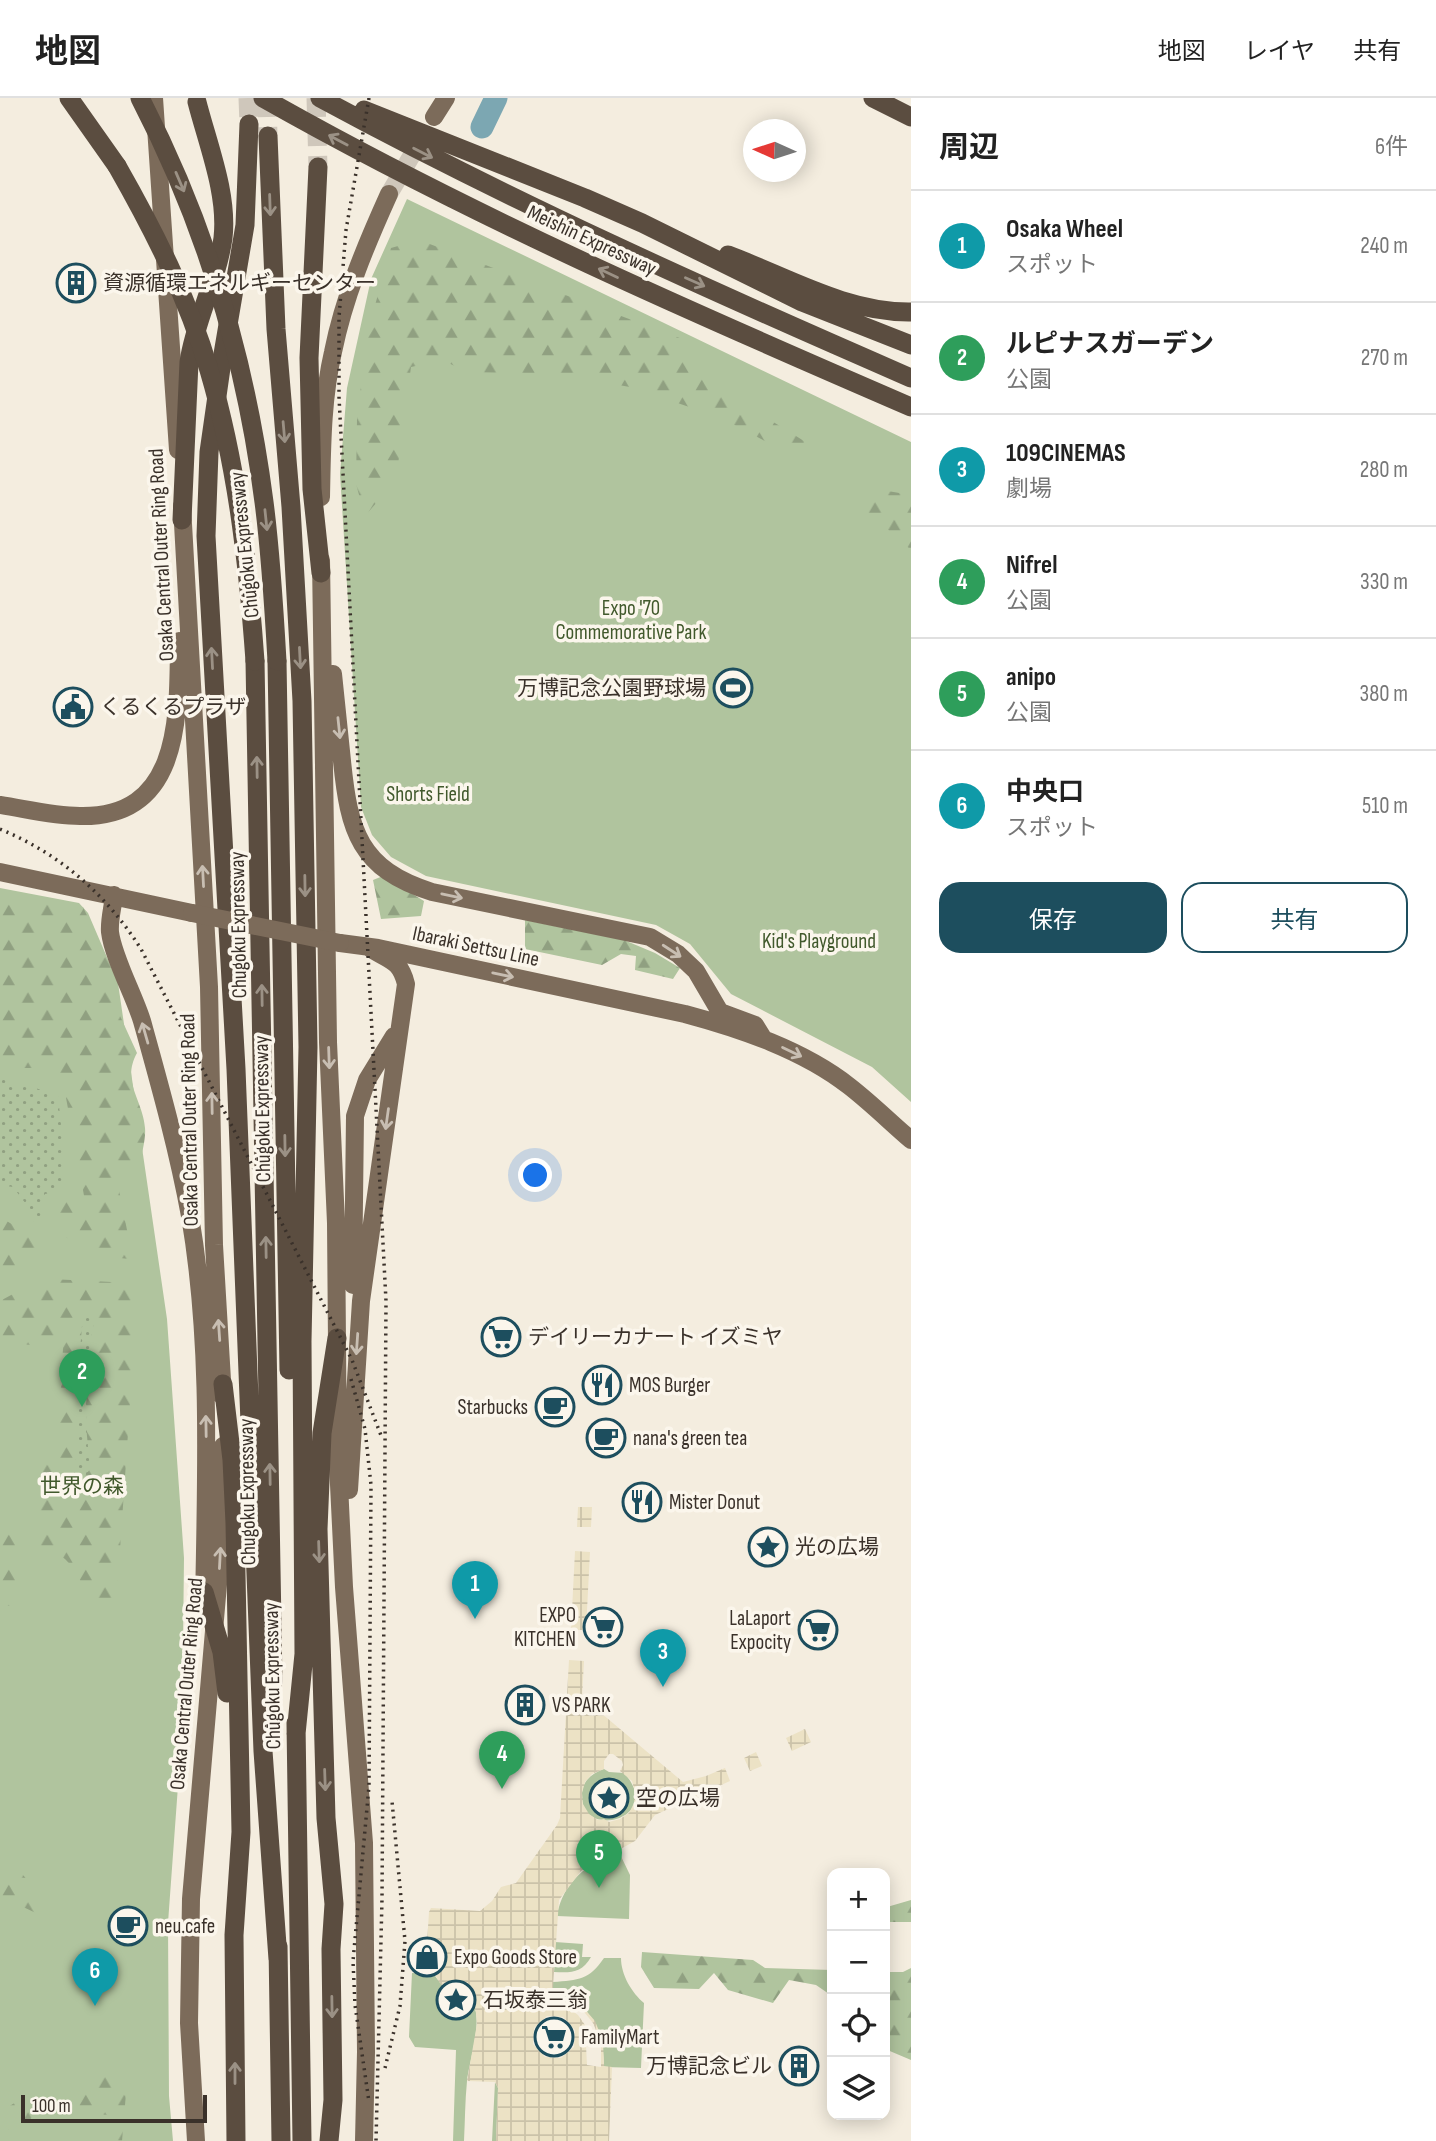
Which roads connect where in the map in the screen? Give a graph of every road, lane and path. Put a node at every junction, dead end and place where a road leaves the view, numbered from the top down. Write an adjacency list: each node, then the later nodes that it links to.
1 (69, 98): 43 (highway, Chugoku Expressway, one-way to 1, bridge)
2 (140, 98): 40 (highway, Chūgoku Expressway, one-way to 40, bridge)
3 (154, 98): 24 (main road, Osaka Central Outer Ring Road)
4 (263, 98): 20 (highway, Meishin Expressway, one-way to 4)
5 (320, 98): 21 (highway, Meishin Expressway, one-way to 21)
6 (334, 98): 17 (highway)
7 (446, 98): 11 (main road)
8 (874, 98): 10 (highway); 12 (highway)
9 (197, 102): 24 (highway)
10 (911, 110)
11 (434, 117)
12 (911, 117)
13 (249, 124): 43 (highway, one-way to 13)
14 (268, 136): 40 (highway, one-way to 40)
15 (318, 167): 26 (highway)
16 (389, 194): 26 (main road)
17 (642, 223): 18 (highway); 19 (highway)
18 (911, 312)
19 (911, 345)
20 (782, 351): 22 (highway, Meishin Expressway); 23 (highway)
21 (911, 378)
22 (911, 407)
23 (911, 417)
24 (183, 520): 25 (main road, Osaka Central Outer Ring Road)
25 (185, 570): 28 (main road); 36 (main road, Osaka Central Outer Ring Road, one-way to 25)
26 (321, 573): 27 (main road)
27 (322, 612): 33 (main road, one-way to 33); 35 (main road, one-way to 35)
28 (0, 805)
29 (0, 872): 30 (main road, Ibaraki Settsu Line)
30 (114, 895): 31 (main road, Ibaraki Settsu Line, bridge); 38 (main road, one-way to 30)
31 (370, 948): 32 (main road); 33 (main road, Ibaraki Settsu Line, one-way to 33)
32 (402, 1018): 35 (main road); 37 (main road, one-way to 37)
33 (763, 1038): 34 (main road, Ibaraki Settsu Line, one-way to 34)
34 (911, 1140)
35 (337, 1338): 37 (main road); 48 (highway, one-way to 48)
36 (223, 1384): 39 (main road, Osaka Central Outer Ring Road, one-way to 36); 42 (highway)
37 (344, 1587): 49 (main road)
38 (204, 1592): 39 (highway); 41 (main road)
39 (215, 1626): 41 (main road, Osaka Central Outer Ring Road); 42 (highway)
40 (296, 1734): 47 (highway, Chūgoku Expressway)
41 (201, 1765): 44 (main road, Osaka Central Outer Ring Road)
42 (234, 1935): 45 (highway, one-way to 42)
43 (278, 1959): 46 (highway)
44 (196, 2141)
45 (236, 2141)
46 (281, 2141)
47 (302, 2141)
48 (329, 2141)
49 (364, 2141)

